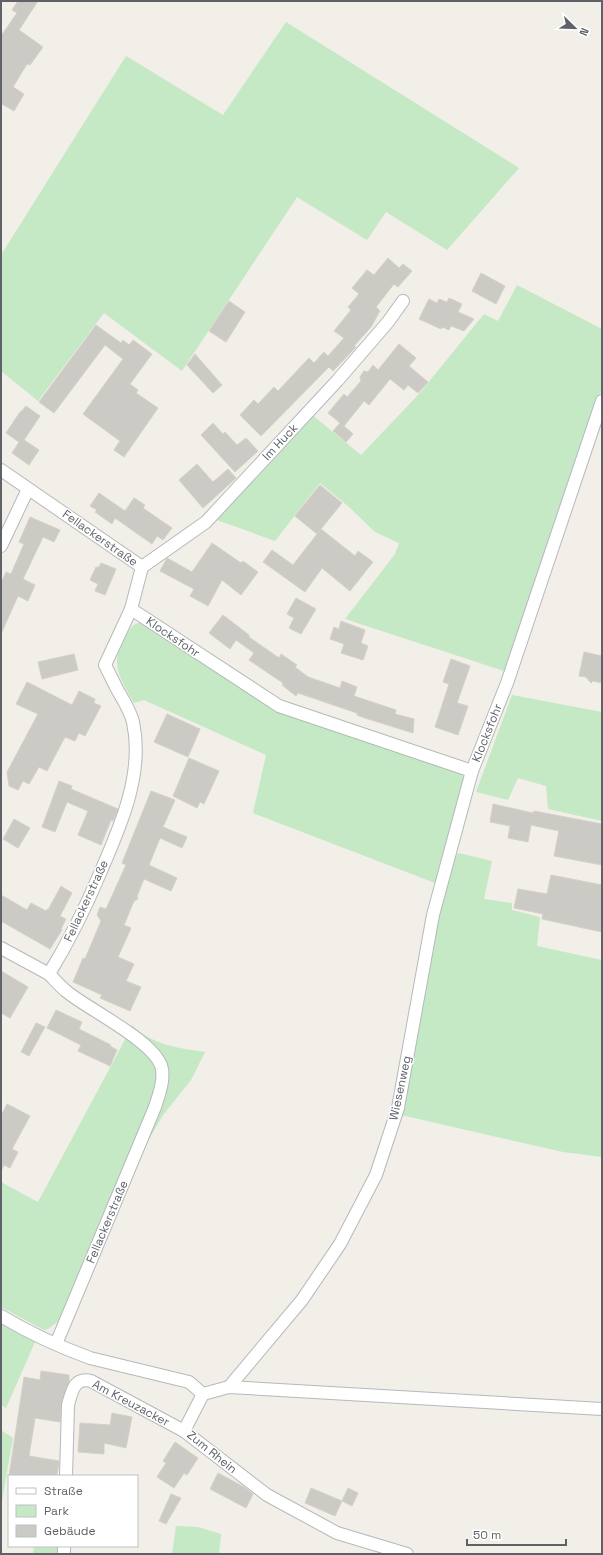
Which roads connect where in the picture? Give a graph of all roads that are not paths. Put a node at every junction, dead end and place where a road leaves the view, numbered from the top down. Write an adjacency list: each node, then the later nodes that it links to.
1 (403, 301): 6 (street, Im Huck)
2 (602, 401): 8 (street, Klocksfohr)
3 (1, 470): 4 (street, Fellackerstraße)
4 (28, 489): 5 (street); 6 (street, Fellackerstraße)
5 (1, 546)
6 (142, 567): 7 (street, Fellackerstraße)
7 (131, 609): 8 (street, Klocksfohr); 10 (street, Fellackerstraße)
8 (472, 771): 13 (street, Wiesenweg)
9 (1, 948): 10 (street)
10 (49, 974): 12 (street, Fellackerstraße)
11 (1, 1316): 12 (street)
12 (56, 1344): 14 (street)
13 (229, 1387): 14 (street); 15 (street)
14 (203, 1394): 16 (street, Zum Rhein)
15 (602, 1409)
16 (184, 1432): 17 (street, Am Kreuzacker); 18 (street, Zum Rhein)
17 (66, 1475)
18 (407, 1554)

